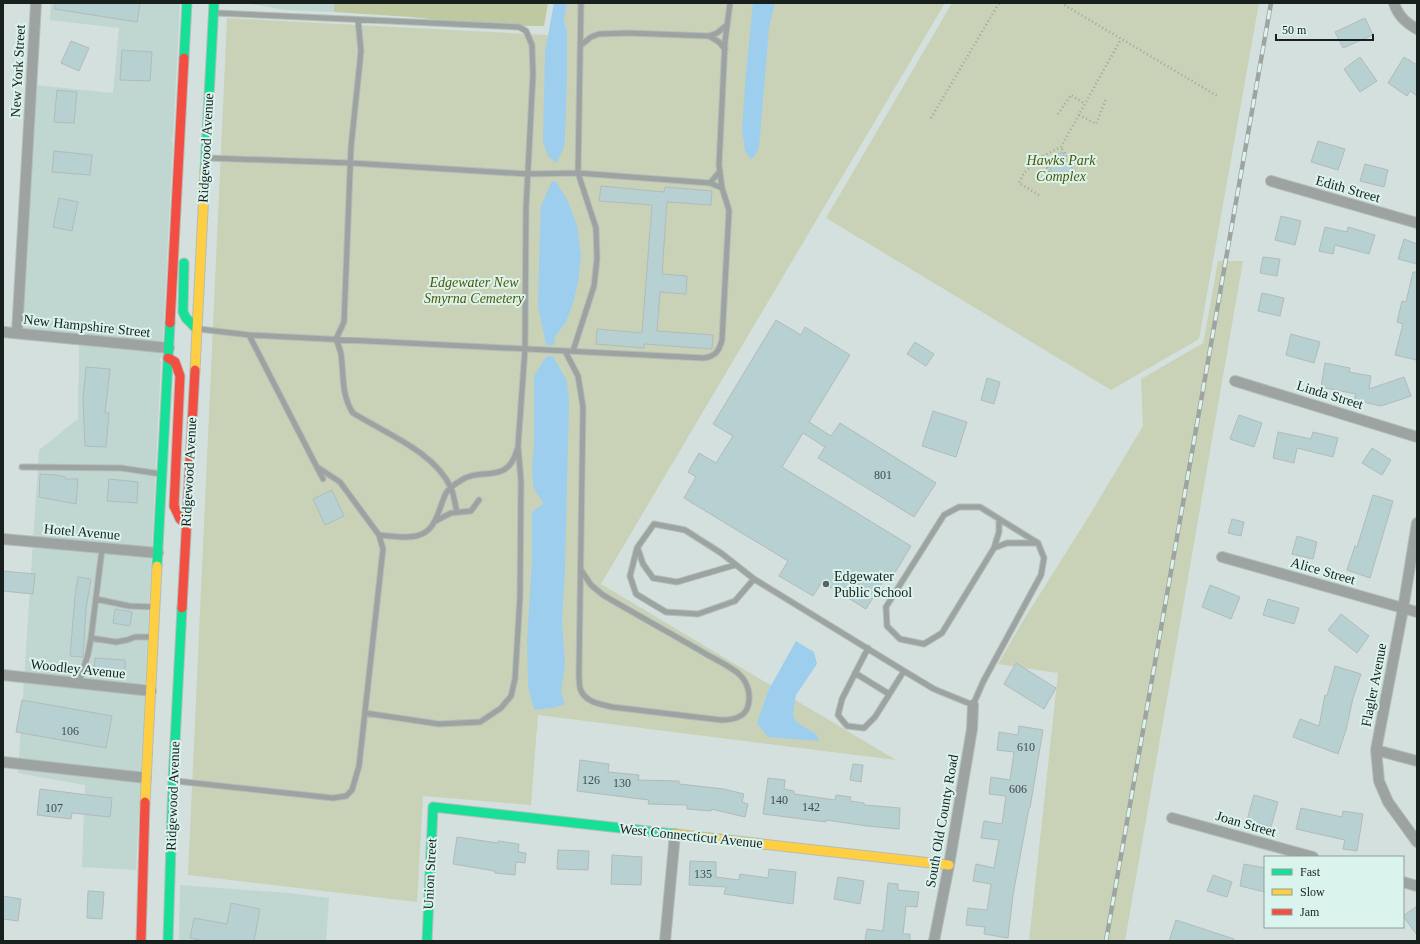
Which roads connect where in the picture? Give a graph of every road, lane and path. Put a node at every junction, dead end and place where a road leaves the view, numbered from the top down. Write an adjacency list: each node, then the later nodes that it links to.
1 (36, 3): 39 (street, New York Street)
2 (187, 3): 22 (main road, Ridgewood Avenue)
3 (582, 3): 14 (lane)
4 (730, 3): 10 (lane)
5 (999, 3): 21 (path)
6 (1061, 3): 13 (path)
7 (1394, 3): 11 (street)
8 (214, 6): 9 (lane); 25 (main road, Ridgewood Avenue)
9 (358, 20): 27 (lane); 30 (lane)
10 (727, 25): 12 (lane); 15 (lane)
11 (1417, 30)
12 (709, 36): 14 (lane); 15 (lane)
13 (1121, 39): 16 (path); 18 (path)
14 (581, 45): 29 (lane)
15 (725, 50): 28 (lane)
16 (1219, 97)
17 (1106, 99): 20 (path)
18 (1085, 104): 19 (path); 20 (path)
19 (1058, 114)
20 (1079, 115): 23 (path)
21 (931, 118)
22 (180, 141): 26 (main road); 45 (main road, Ridgewood Avenue)
23 (1061, 147): 24 (path); 24 (path)
24 (1041, 157): 34 (path)
25 (206, 158): 27 (lane); 37 (main road, Ridgewood Avenue)
26 (188, 162)
27 (351, 163): 30 (lane); 41 (lane)
28 (720, 171): 32 (lane); 33 (lane)
29 (578, 173): 30 (lane); 32 (lane); 44 (lane)
30 (528, 174): 42 (lane)
31 (1272, 181): 35 (street, Edith Street)
32 (710, 183): 33 (lane)
33 (722, 188): 44 (lane)
34 (1039, 195)
35 (1417, 223)
36 (185, 254): 37 (main road)
37 (197, 329): 40 (lane); 59 (main road, Ridgewood Avenue)
38 (3, 332): 39 (street, New Hampshire Street)
39 (17, 333): 45 (street, New Hampshire Street)
40 (249, 335): 41 (lane); 50 (lane)
41 (336, 339): 42 (lane); 53 (lane)
42 (525, 349): 43 (lane); 48 (lane)
43 (565, 351): 44 (lane); 69 (lane)
44 (573, 351)
45 (168, 353): 51 (main road, Ridgewood Avenue); 59 (main road)
46 (1235, 381): 47 (street, Linda Street)
47 (1417, 437)
48 (518, 446): 53 (lane); 85 (lane)
49 (22, 467): 51 (lane)
50 (317, 467): 52 (lane); 60 (lane)
51 (162, 475): 66 (main road, Ridgewood Avenue)
52 (323, 479)
53 (451, 488): 55 (lane); 57 (lane)
54 (479, 500): 55 (lane)
55 (457, 512): 57 (lane)
56 (999, 519): 62 (lane); 64 (lane); 64 (lane)
57 (433, 523): 60 (lane)
58 (1417, 523): 73 (street, Flagler Avenue)
59 (186, 524): 90 (main road, Ridgewood Avenue)
60 (378, 535): 85 (lane)
61 (3, 539): 65 (street, Hotel Avenue)
62 (1038, 543): 64 (lane); 84 (lane)
63 (637, 548): 68 (lane); 68 (lane); 70 (lane)
64 (994, 548)
65 (102, 549): 66 (street, Hotel Avenue); 71 (lane)
66 (158, 553): 72 (main road, Ridgewood Avenue)
67 (1222, 557): 73 (street, Alice Street)
68 (734, 565): 70 (lane)
69 (581, 570): 69 (lane)
70 (754, 579): 77 (lane)
71 (96, 600): 72 (lane); 76 (lane)
72 (155, 607): 75 (main road, Ridgewood Avenue)
73 (1403, 609): 74 (street, Alice Street); 86 (street, Flagler Avenue)
74 (1417, 612)
75 (153, 637): 76 (lane); 82 (main road, Ridgewood Avenue)
76 (91, 638): 81 (lane)
77 (868, 648): 78 (lane); 79 (lane)
78 (904, 671): 83 (lane); 84 (lane)
79 (855, 673): 83 (lane); 83 (lane)
80 (3, 675): 81 (street, Woodley Avenue)
81 (79, 683): 82 (street, Woodley Avenue)
82 (151, 691): 89 (main road, Ridgewood Avenue)
83 (889, 694)
84 (972, 705): 96 (street, South Old County Road)
85 (365, 713): 90 (lane)
86 (1376, 750): 87 (street); 94 (street, Flagler Avenue)
87 (1417, 761)
88 (3, 762): 89 (street)
89 (146, 778): 99 (main road, Ridgewood Avenue)
90 (173, 781): 100 (main road, Ridgewood Avenue)
91 (433, 806): 93 (main road, West Connecticut Avenue); 101 (main road, Union Street)
92 (1172, 818): 95 (street, Joan Street)
93 (675, 834): 96 (main road, West Connecticut Avenue); 102 (street)
94 (1417, 842)
95 (1309, 856)
96 (949, 865): 103 (street, South Old County Road)
97 (1404, 882): 98 (street)
98 (1417, 886)
99 (141, 941)
100 (168, 941)
101 (427, 941)
102 (665, 941)
103 (934, 941)

